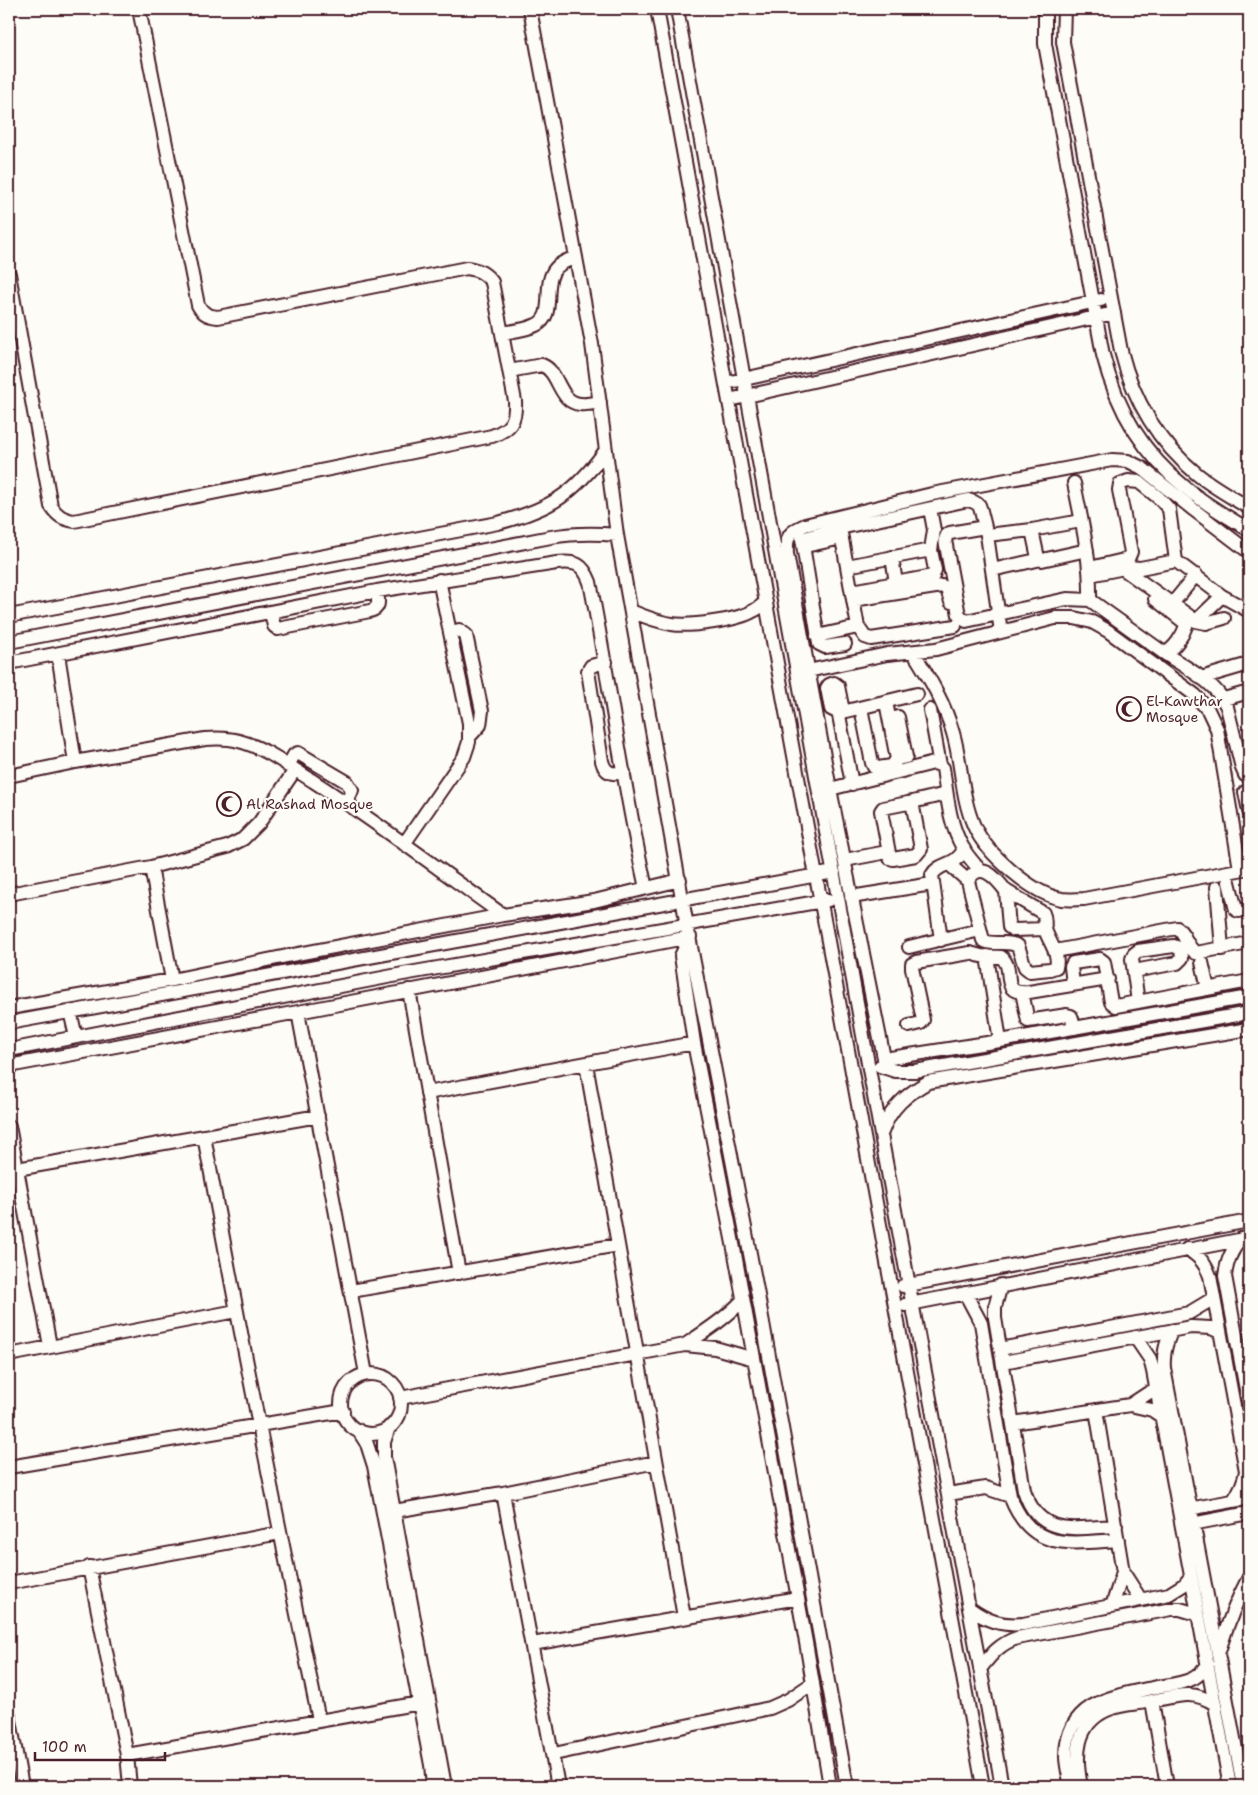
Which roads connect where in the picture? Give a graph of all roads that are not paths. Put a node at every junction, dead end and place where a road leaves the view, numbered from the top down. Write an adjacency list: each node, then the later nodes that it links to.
1 (139, 9): 13 (street)
2 (530, 9): 7 (street)
3 (657, 9): 16 (street)
4 (677, 9): 15 (street)
5 (1046, 9): 10 (street)
6 (1064, 9): 9 (street)
7 (576, 257): 13 (street); 19 (street)
8 (9, 274): 14 (street)
9 (1111, 298): 10 (street); 11 (street)
10 (1093, 302): 12 (street); 15 (street)
11 (1114, 314): 12 (street); 22 (street)
12 (1096, 318): 17 (street); 28 (street)
13 (502, 333): 14 (street)
14 (509, 371): 19 (street)
15 (744, 379): 16 (street); 17 (street)
16 (726, 383): 18 (street)
17 (748, 395): 18 (street); 95 (street)
18 (729, 400): 47 (street)
19 (600, 402): 20 (street)
20 (606, 450): 30 (street); 53 (street)
21 (1074, 483): 24 (street)
22 (1249, 508)
23 (930, 509): 25 (street); 26 (street); 29 (street)
24 (1081, 521): 27 (street); 35 (street)
25 (985, 527): 26 (street); 27 (street); 38 (street); 52 (street)
26 (934, 530): 31 (street)
27 (1032, 530): 38 (street)
28 (1249, 530)
29 (841, 533): 36 (street); 59 (street)
30 (617, 536): 51 (street); 60 (street)
31 (931, 550): 33 (street); 41 (street)
32 (1249, 552): 69 (street)
33 (892, 557): 36 (street); 41 (street)
34 (1176, 561): 35 (street); 37 (street); 39 (street)
35 (1089, 562): 37 (street); 38 (street); 46 (street)
36 (847, 566): 43 (street)
37 (1122, 568): 48 (street)
38 (992, 573): 52 (street)
39 (1196, 576): 44 (street); 48 (street)
40 (439, 580): 42 (street); 66 (street); 87 (street)
41 (896, 583): 43 (street)
42 (377, 591): 50 (street); 50 (street)
43 (852, 595): 56 (street); 57 (street)
44 (1222, 596): 49 (street); 55 (street)
45 (1155, 598): 64 (street)
46 (1090, 600): 52 (street); 64 (street)
47 (766, 602): 51 (street); 96 (street)
48 (1172, 604): 55 (street)
49 (1249, 611)
50 (271, 612): 65 (street)
51 (631, 612): 97 (street)
52 (998, 614): 58 (street)
53 (9, 616)
54 (1224, 618): 55 (street)
55 (1196, 622)
56 (955, 626): 57 (street); 62 (street)
57 (858, 627): 59 (street)
58 (1000, 632): 62 (street); 93 (street)
59 (817, 636): 61 (street)
60 (9, 642)
61 (845, 644)
62 (958, 644): 63 (street)
63 (913, 652): 69 (street); 93 (street)
64 (1164, 652): 70 (street)
65 (58, 654): 67 (street); 77 (street)
66 (606, 662): 80 (street); 80 (street)
67 (9, 664)
68 (1249, 664): 70 (street)
69 (808, 671): 84 (street)
70 (1201, 678): 73 (street)
71 (1249, 692): 73 (street)
72 (918, 694): 74 (street)
73 (1224, 699): 82 (street)
74 (890, 701): 75 (street); 75 (street)
75 (862, 708): 83 (street)
76 (930, 710): 78 (street)
77 (75, 762): 79 (street); 81 (street)
78 (940, 765): 83 (street); 85 (street)
79 (292, 768): 87 (street); 92 (street)
80 (624, 772): 100 (street)
81 (9, 776)
82 (1249, 777)
83 (852, 784): 84 (street)
84 (830, 789): 90 (street)
85 (946, 794): 86 (street); 88 (street)
86 (908, 803): 89 (street); 89 (street)
87 (404, 844): 108 (street)
88 (964, 850): 91 (street); 94 (street)
89 (887, 852): 90 (street)
90 (845, 860): 103 (street)
91 (949, 864): 98 (street); 99 (street)
92 (151, 867): 102 (street); 123 (street)
93 (1245, 868)
94 (980, 870): 98 (street); 101 (street)
95 (834, 872): 96 (street); 104 (street)
96 (815, 876): 105 (street); 106 (street)
97 (680, 880): 100 (street); 105 (street)
98 (968, 881): 110 (street)
99 (932, 884): 103 (street); 113 (street)
100 (646, 888): 108 (street)
101 (1006, 891): 109 (street); 111 (street)
102 (9, 894)
103 (851, 897): 147 (street)
104 (838, 898): 106 (street); 145 (street)
105 (683, 899): 112 (street); 134 (street)
106 (821, 901): 112 (street); 163 (street)
107 (1249, 909): 117 (street)
108 (503, 916): 123 (street)
109 (1045, 929): 111 (street); 118 (street)
110 (980, 930): 113 (street); 115 (street)
111 (1014, 930): 115 (street)
112 (689, 932): 129 (street); 141 (street); 143 (street); 245 (street)
113 (940, 940): 116 (street)
114 (1249, 943): 117 (street)
115 (1014, 944): 118 (street)
116 (909, 947)
117 (1222, 948): 118 (street)
118 (1055, 951)
119 (987, 956): 126 (street); 127 (street); 138 (street)
120 (1202, 962): 128 (street)
121 (1134, 971): 132 (street)
122 (1108, 979): 125 (street); 125 (street); 132 (street)
123 (172, 980): 133 (street)
124 (1249, 981): 128 (street)
125 (1073, 984): 130 (street)
126 (1010, 986): 127 (street); 130 (street)
127 (993, 989): 142 (street)
128 (1208, 989): 132 (street)
129 (409, 990): 135 (street); 150 (street)
130 (1026, 992): 139 (street)
131 (1249, 997): 139 (street)
132 (1138, 1002)
133 (9, 1008)
134 (70, 1011): 137 (street); 141 (street)
135 (298, 1012): 148 (street); 151 (street)
136 (1249, 1013): 149 (street)
137 (9, 1023)
138 (909, 1026)
139 (1075, 1028): 142 (street)
140 (1249, 1029): 149 (street)
141 (76, 1037): 144 (street)
142 (1000, 1041): 147 (street)
143 (694, 1043): 146 (street); 167 (street)
144 (9, 1050)
145 (868, 1059): 147 (street); 153 (street)
146 (586, 1064): 150 (street); 158 (street)
147 (885, 1064): 149 (street)
148 (9, 1066)
149 (927, 1075): 153 (street)
150 (427, 1093): 160 (street)
151 (318, 1116): 154 (street); 164 (street)
152 (9, 1126): 155 (street)
153 (881, 1135): 161 (street)
154 (204, 1136): 155 (street); 170 (street)
155 (17, 1169): 177 (street)
156 (1249, 1221): 161 (street)
157 (1245, 1238): 159 (street); 185 (street)
158 (618, 1245): 160 (street); 179 (street)
159 (1187, 1249): 162 (street); 166 (street)
160 (459, 1273): 164 (street)
161 (910, 1285): 163 (street); 168 (street)
162 (1001, 1286): 165 (street); 178 (street)
163 (892, 1288): 169 (street)
164 (351, 1291): 183 (street)
165 (965, 1293): 168 (street); 198 (street)
166 (1214, 1298): 171 (street); 174 (street)
167 (744, 1300): 176 (street); 181 (street)
168 (913, 1303): 169 (street); 202 (street)
169 (895, 1307): 246 (street)
170 (236, 1311): 177 (street); 194 (street)
171 (1189, 1313): 172 (street); 178 (street)
172 (1191, 1327): 173 (street); 174 (street)
173 (1172, 1330): 175 (street); 206 (street)
174 (1220, 1332): 186 (street)
175 (1135, 1337): 182 (street); 184 (street)
176 (685, 1345): 179 (street); 181 (street)
177 (50, 1346): 180 (street)
178 (1000, 1348): 182 (street)
179 (637, 1354): 187 (street); 197 (street)
180 (9, 1355)
181 (754, 1359): 219 (street)
182 (1003, 1362): 193 (street)
183 (366, 1374): 187 (street); 191 (street)
184 (1156, 1388): 188 (street); 192 (street)
185 (1246, 1391): 186 (street); 189 (street)
186 (1232, 1394): 205 (street)
187 (400, 1398): 195 (street)
188 (1130, 1404): 190 (street); 192 (street)
189 (1249, 1406)
190 (1096, 1410): 193 (street); 210 (street)
191 (342, 1411): 194 (street); 196 (street)
192 (1161, 1416): 206 (street)
193 (1013, 1423): 210 (street)
194 (258, 1425): 199 (street); 211 (street)
195 (389, 1427): 196 (street); 207 (street)
196 (358, 1430): 233 (street)
197 (656, 1462): 201 (street); 225 (street)
198 (1005, 1466): 200 (street); 203 (street)
199 (9, 1467)
200 (986, 1488): 202 (street); 203 (street)
201 (503, 1493): 207 (street); 226 (street)
202 (948, 1494): 222 (street)
203 (1010, 1496): 212 (street)
204 (1249, 1498): 205 (street)
205 (1233, 1501): 206 (street)
206 (1185, 1509): 209 (street)
207 (394, 1511): 242 (street)
208 (1249, 1513): 209 (street)
209 (1188, 1525): 215 (street); 227 (street)
210 (1116, 1526): 212 (street)
211 (280, 1533): 213 (street); 236 (street)
212 (1118, 1540): 214 (street)
213 (89, 1567): 217 (street); 238 (street)
214 (1123, 1572): 220 (street); 221 (street)
215 (1191, 1576): 218 (street); 224 (street)
216 (1249, 1577): 227 (street)
217 (9, 1583)
218 (1160, 1596): 220 (street); 223 (street)
219 (798, 1598): 225 (street); 230 (street)
220 (1141, 1600): 221 (street)
221 (1112, 1606): 222 (street)
222 (969, 1608): 229 (street)
223 (1163, 1610): 224 (street); 229 (street)
224 (1197, 1614): 228 (street)
225 (684, 1617): 226 (street)
226 (532, 1644): 237 (street)
227 (1218, 1654): 252 (street)
228 (1208, 1665): 231 (street); 234 (street)
229 (980, 1669): 247 (street)
230 (813, 1683): 237 (street); 244 (street)
231 (1184, 1688): 232 (street); 234 (street); 248 (street)
232 (1152, 1701): 249 (street); 250 (street)
233 (420, 1703): 236 (street); 241 (street)
234 (1215, 1704): 251 (street)
235 (9, 1715): 239 (street)
236 (319, 1720): 238 (street)
237 (554, 1754): 243 (street)
238 (127, 1755): 240 (street)
239 (22, 1786)
240 (130, 1786)
241 (433, 1786)
242 (445, 1786)
243 (558, 1786)
244 (830, 1786)
245 (847, 1786)
246 (982, 1786)
247 (1002, 1786)
248 (1071, 1786)
249 (1081, 1786)
250 (1167, 1786)
251 (1230, 1786)
252 (1243, 1786)

